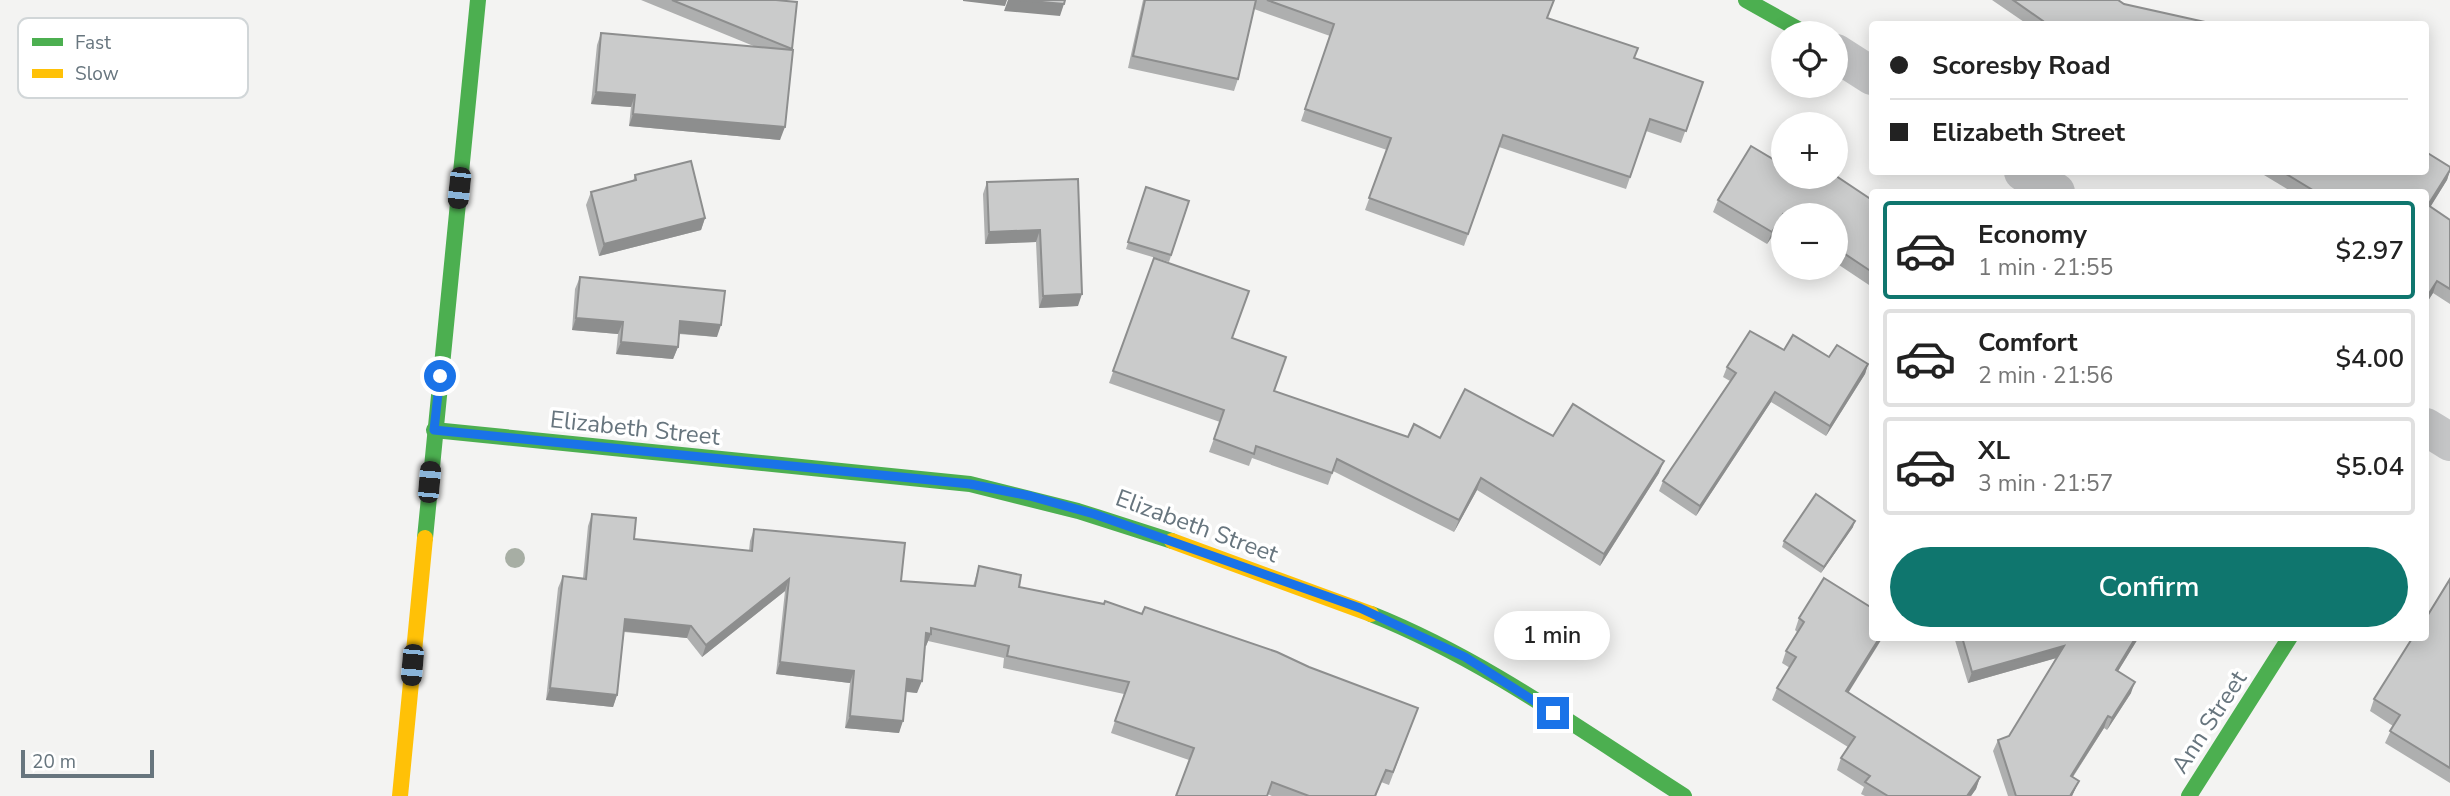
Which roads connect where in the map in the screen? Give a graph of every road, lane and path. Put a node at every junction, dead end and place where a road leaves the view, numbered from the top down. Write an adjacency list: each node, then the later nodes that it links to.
1 (478, 0): 9 (street)
2 (1746, 0): 3 (street)
3 (1784, 21)
4 (1848, 61): 5 (street)
5 (1869, 74)
6 (2028, 175): 7 (street)
7 (2051, 189)
8 (2429, 429): 10 (street)
9 (434, 430): 12 (street); 13 (street, Elizabeth Street)
10 (2450, 442)
11 (2287, 641): 14 (street, Ann Street)
12 (400, 796)
13 (1684, 796)
14 (2189, 796)

